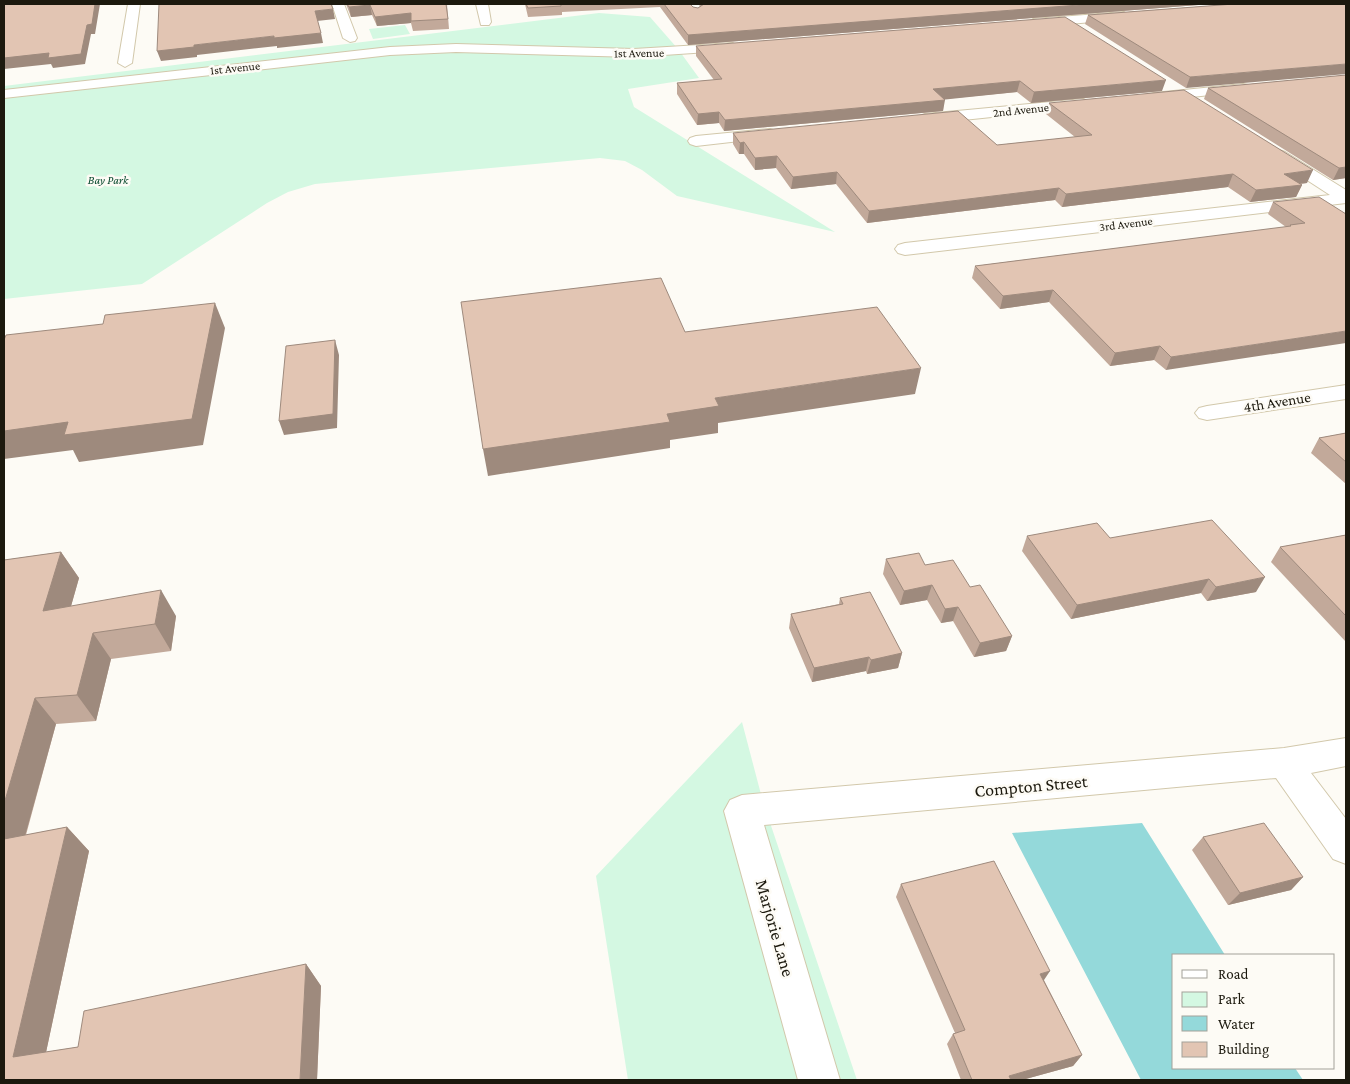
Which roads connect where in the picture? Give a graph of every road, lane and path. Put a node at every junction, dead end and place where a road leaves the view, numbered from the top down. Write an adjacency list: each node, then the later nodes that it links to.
1 (134, 4): 11 (street)
2 (338, 4): 9 (street)
3 (482, 4): 6 (street)
4 (1134, 15): 5 (street)
5 (1066, 20): 7 (street); 8 (street)
6 (485, 22)
7 (1017, 24)
8 (1085, 32)
9 (350, 38)
10 (744, 46): 14 (street, 1st Avenue)
11 (125, 63)
12 (1158, 79): 15 (street)
13 (1259, 87): 15 (street)
14 (4, 94)
15 (1182, 94): 16 (street); 18 (street)
16 (1143, 98)
17 (1094, 103): 19 (street, 2nd Avenue)
18 (1199, 104)
19 (907, 121)
20 (782, 133): 21 (street)
21 (696, 141)
22 (1264, 146): 23 (street)
23 (1346, 198): 24 (street, 3rd Avenue)
24 (905, 249)
25 (1346, 392): 26 (street, 4th Avenue)
26 (1207, 413)
27 (1346, 752): 28 (street, Compton Street)
28 (1284, 764): 29 (street, Compton Street); 30 (street)
29 (778, 809): 31 (street, Marjorie Lane)
30 (1346, 847)
31 (819, 1080)

